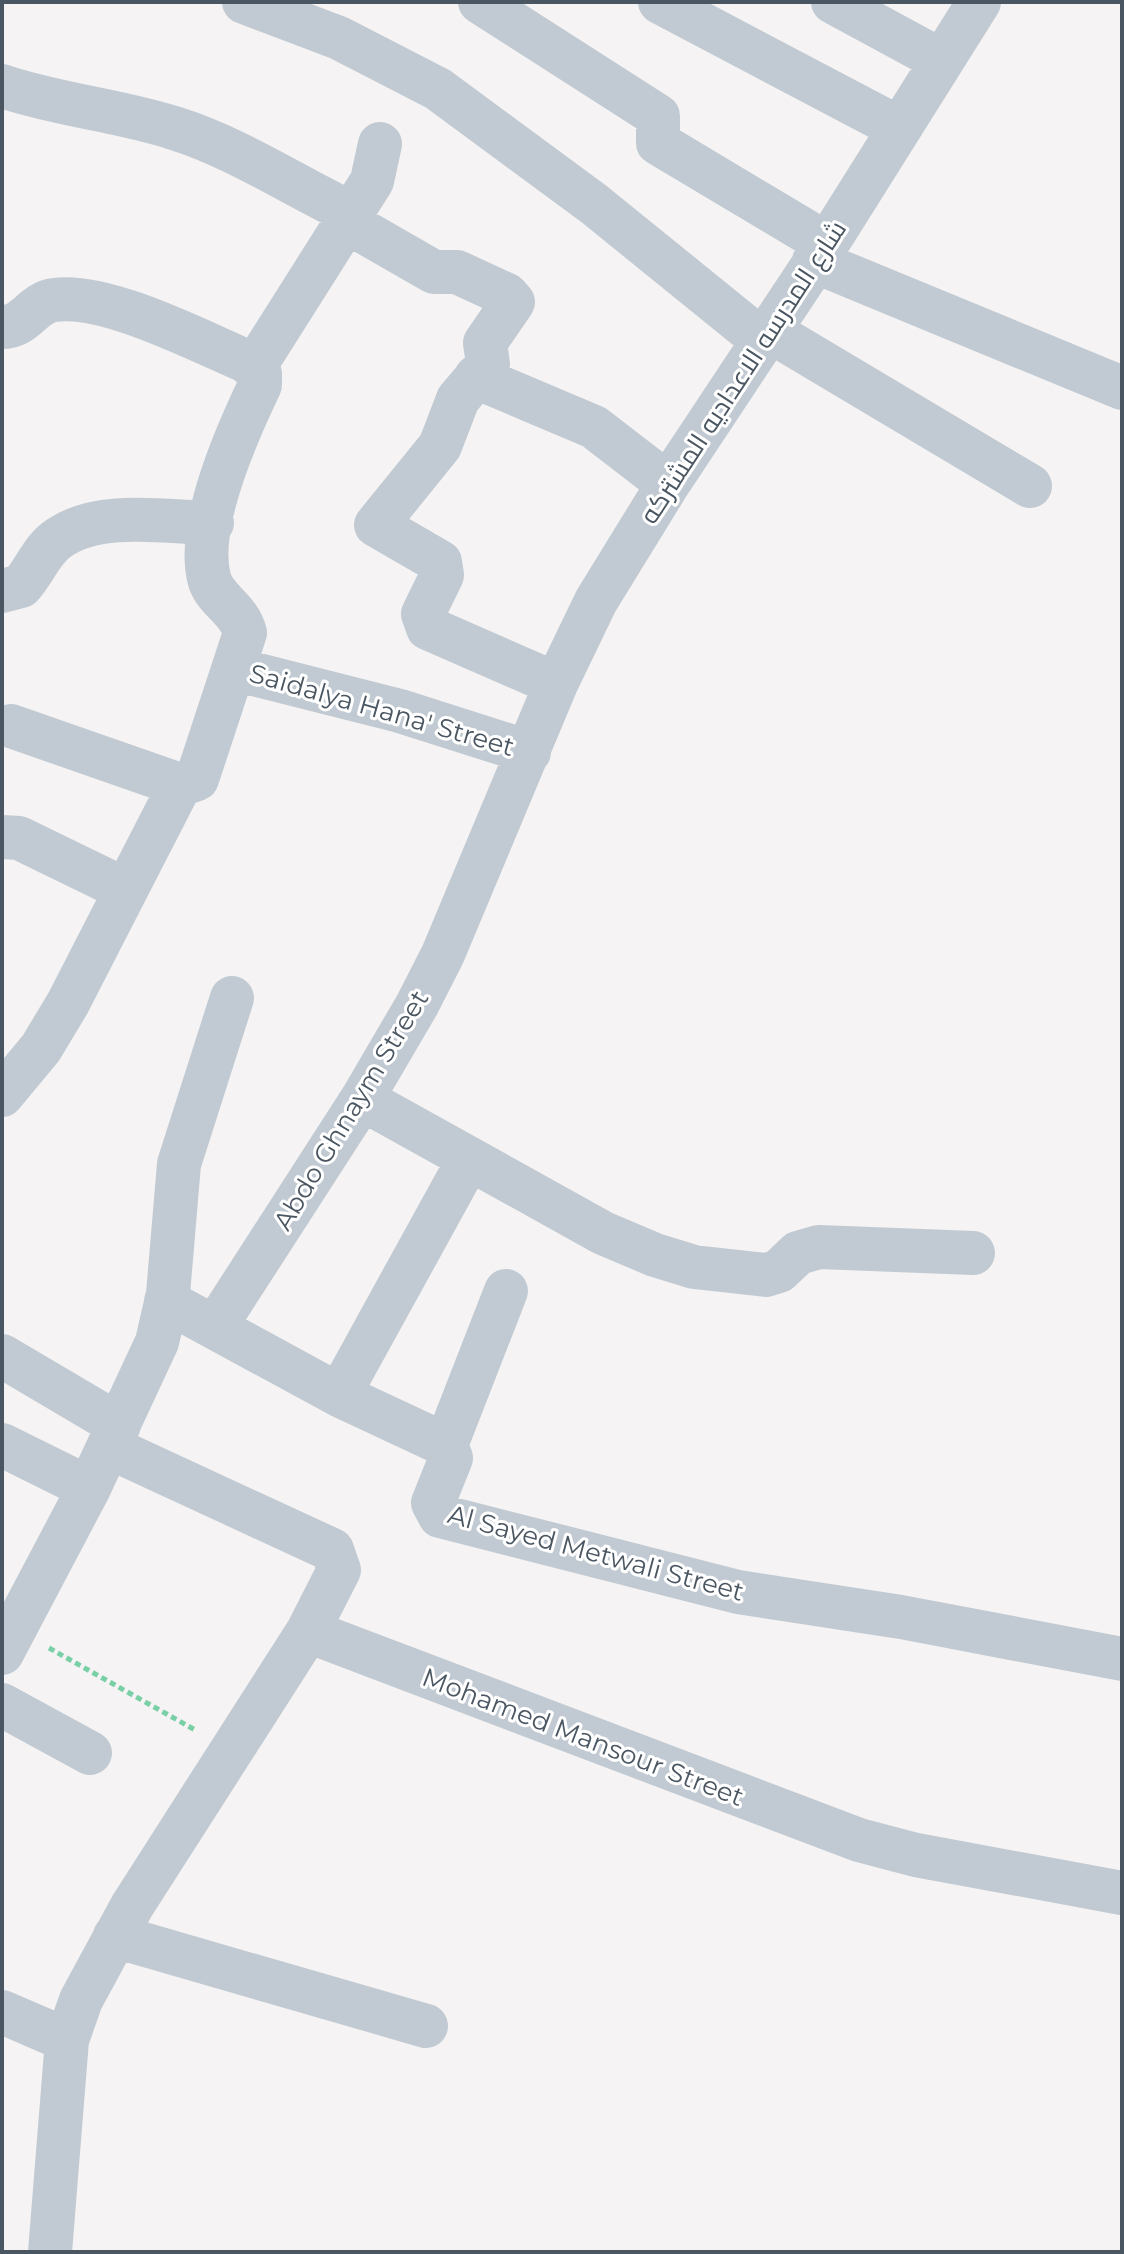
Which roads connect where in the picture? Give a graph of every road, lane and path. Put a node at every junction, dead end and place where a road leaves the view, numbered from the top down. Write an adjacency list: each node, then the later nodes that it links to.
1 (244, 2): 13 (street)
2 (480, 2): 11 (street)
3 (660, 2): 8 (street)
4 (833, 2): 6 (street)
5 (979, 2): 6 (street, شارع المدرسه الاعداديه المشتركه)
6 (942, 61): 8 (street, شارع المدرسه الاعداديه المشتركه)
7 (2, 86): 10 (street)
8 (899, 128): 11 (street, شارع المدرسه الاعداديه المشتركه)
9 (380, 144): 10 (street)
10 (347, 222): 14 (street); 15 (street)
11 (821, 252): 13 (street, شارع المدرسه الاعداديه المشتركه); 16 (street)
12 (2, 327): 15 (street)
13 (766, 336): 17 (street, شارع المدرسه الاعداديه المشتركه); 18 (street)
14 (476, 377): 17 (street); 22 (street)
15 (255, 380): 19 (street)
16 (1122, 388)
17 (668, 484): 22 (street, شارع المدرسه الاعداديه المشتركه)
18 (1030, 486)
19 (212, 523): 20 (street); 21 (street)
20 (2, 591)
21 (234, 669): 24 (street, Saidalya Hana' Street); 25 (street)
22 (556, 684): 24 (street, شارع المدرسه الاعداديه المشتركه)
23 (11, 726): 25 (street)
24 (529, 752): 30 (street, Abdo Ghnaym Street)
25 (180, 785): 27 (street)
26 (2, 837): 27 (street)
27 (126, 890): 29 (street)
28 (232, 998): 34 (street)
29 (2, 1095)
30 (362, 1099): 31 (street); 35 (street, Abdo Ghnaym Street)
31 (469, 1159): 32 (street); 37 (street)
32 (973, 1253)
33 (506, 1291): 40 (street)
34 (166, 1301): 35 (street); 38 (street)
35 (215, 1327): 37 (street)
36 (2, 1356): 38 (street)
37 (339, 1395): 40 (street)
38 (114, 1436): 41 (street); 42 (street)
39 (2, 1445): 41 (street)
40 (446, 1445): 44 (street, Al Sayed Metwali Street)
41 (89, 1488): 43 (street)
42 (308, 1631): 46 (street); 48 (street, Mohamed Mansour Street)
43 (6, 1635): 46 (path)
44 (1122, 1659)
45 (2, 1705): 47 (street)
46 (232, 1751): 49 (street)
47 (90, 1753)
48 (1122, 1893)
49 (115, 1936): 51 (street); 52 (street)
50 (2, 2012): 52 (street)
51 (426, 2026)
52 (67, 2040): 53 (street)
53 (50, 2252)

